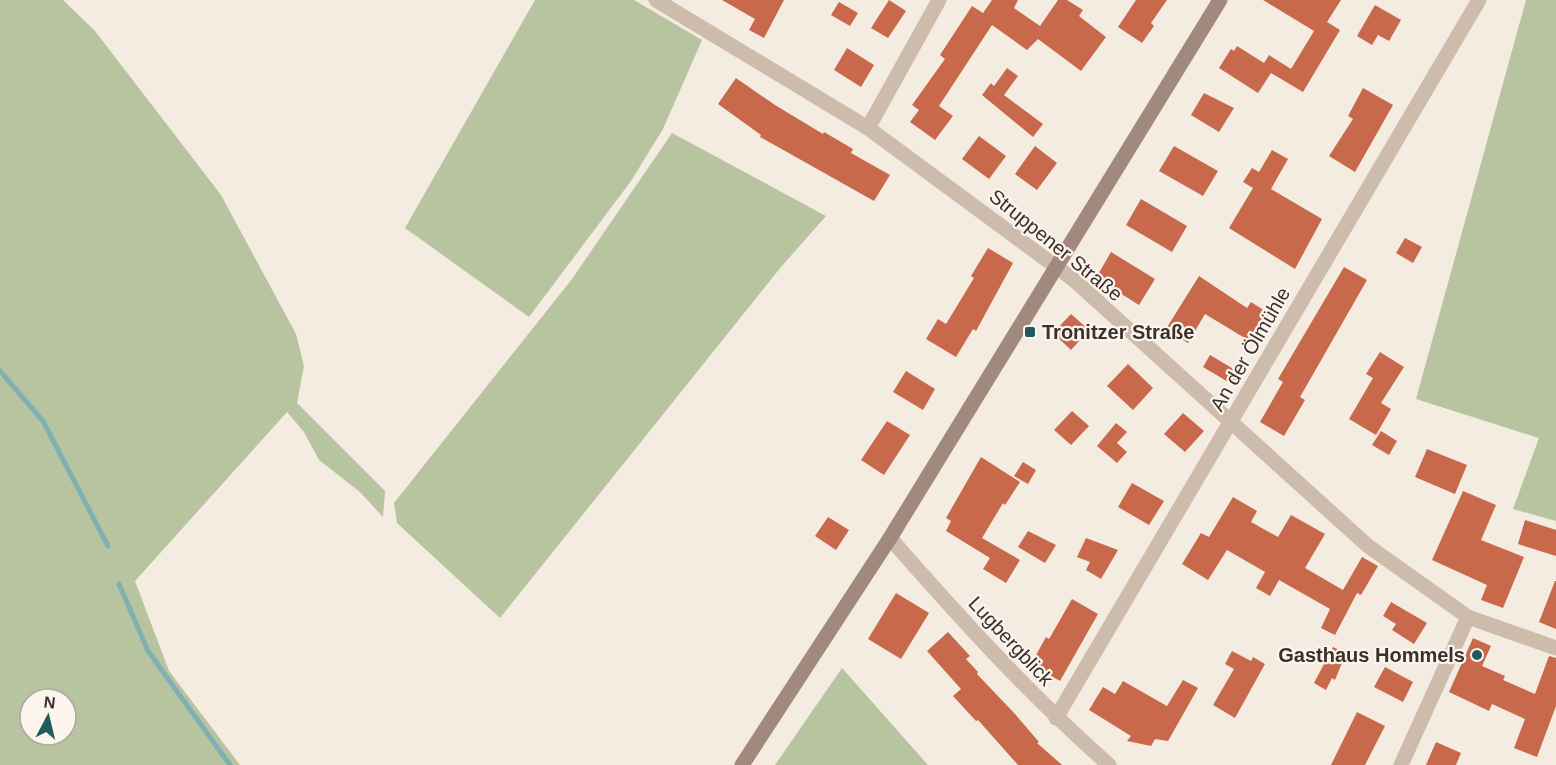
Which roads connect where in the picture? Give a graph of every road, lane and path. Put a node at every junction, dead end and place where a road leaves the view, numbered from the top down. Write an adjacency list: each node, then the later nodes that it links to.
1 (656, 0): 5 (street, Struppener Straße)
2 (939, 0): 5 (street)
3 (1220, 0): 6 (street)
4 (1479, 0): 7 (street, An der Ölmühle)
5 (868, 128): 6 (street, Struppener Straße)
6 (1057, 267): 7 (street, Struppener Straße); 8 (street)
7 (1231, 424): 9 (street, Struppener Straße); 11 (street, An der Ölmühle)
8 (890, 538): 11 (street, Lugbergblick); 12 (street)
9 (1468, 617): 10 (street, Struppener Straße); 14 (street)
10 (1556, 648)
11 (1056, 718): 13 (street, Lugbergblick)
12 (742, 765)
13 (1109, 765)
14 (1401, 765)

